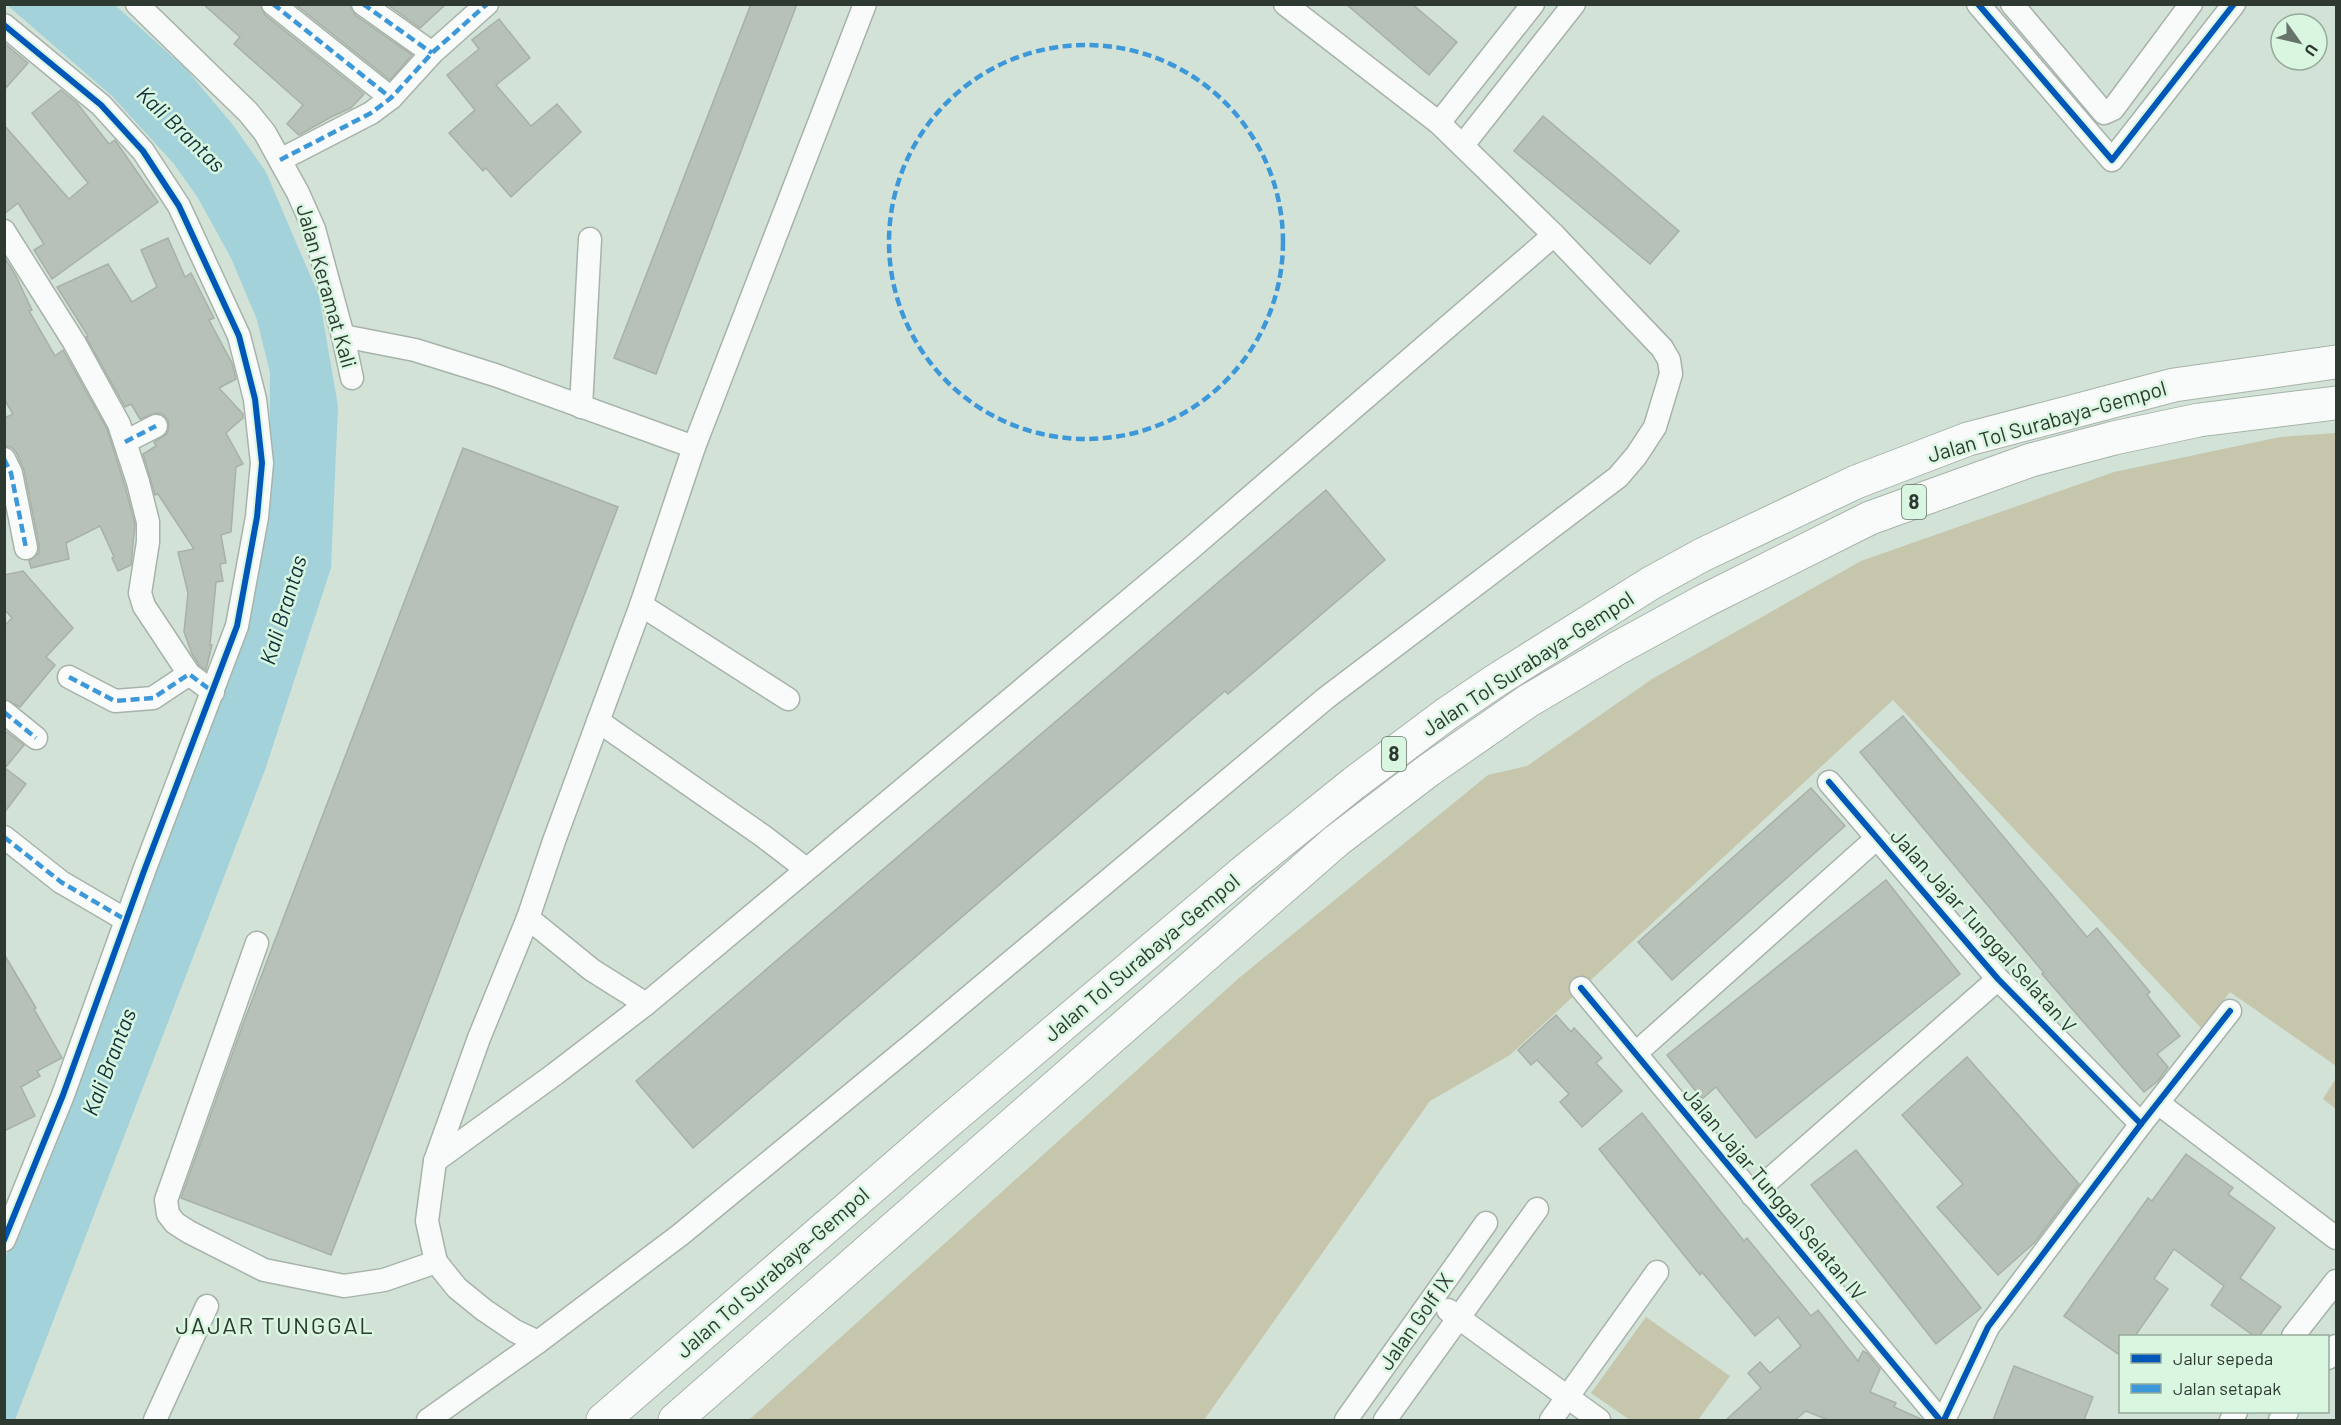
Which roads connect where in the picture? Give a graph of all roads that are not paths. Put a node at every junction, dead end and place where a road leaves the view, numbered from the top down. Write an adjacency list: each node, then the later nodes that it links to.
1 (273, 4): 15 (street)
2 (363, 4): 14 (street)
3 (487, 4): 14 (street)
4 (865, 4): 29 (street)
5 (1285, 4): 16 (street)
6 (1533, 4): 16 (street)
7 (1574, 4): 17 (street)
8 (1978, 4): 11 (street)
9 (2012, 4): 10 (street)
10 (2191, 4)
11 (2234, 4)
12 (144, 7): 18 (street, Jalan Keramat Kali)
13 (4, 25): 35 (street)
14 (432, 53): 15 (street)
15 (391, 98): 18 (street)
16 (1438, 123): 17 (street)
17 (1463, 145): 20 (street)
18 (280, 160): 22 (street, Jalan Keramat Kali)
19 (4, 231): 28 (street)
20 (1554, 235): 43 (street); 67 (street)
21 (590, 239): 26 (street)
22 (343, 336): 24 (street, Jalan Keramat Kali); 26 (street)
23 (2337, 362): 69 (highway, Jalan Tol Surabaya–Gempol / 8)
24 (352, 378)
25 (2337, 403): 72 (highway, Jalan Tol Surabaya–Gempol / 8)
26 (581, 407): 29 (street)
27 (156, 426): 28 (street)
28 (125, 442): 33 (street)
29 (694, 447): 32 (street)
30 (4, 459): 31 (street)
31 (26, 548)
32 (641, 604): 36 (street); 38 (street)
33 (189, 674): 34 (street); 35 (street)
34 (69, 677)
35 (213, 692): 45 (street)
36 (788, 699)
37 (4, 712): 39 (street)
38 (598, 721): 43 (street); 44 (street)
39 (36, 738)
40 (1829, 782): 42 (street, Jalan Jajar Tunggal Selatan V)
41 (4, 837): 45 (street)
42 (1877, 838): 47 (street, Jalan Jajar Tunggal Selatan V); 51 (street)
43 (806, 869): 49 (street)
44 (528, 918): 49 (street); 54 (street)
45 (126, 920): 59 (street)
46 (257, 943): 60 (street)
47 (1998, 979): 53 (street, Jalan Jajar Tunggal Selatan V); 55 (street)
48 (1581, 988): 51 (street, Jalan Jajar Tunggal Selatan IV)
49 (646, 1004): 54 (street)
50 (2230, 1011): 52 (street)
51 (1636, 1053): 55 (street, Jalan Jajar Tunggal Selatan IV)
52 (2158, 1102): 53 (street); 58 (street)
53 (2141, 1124): 77 (street)
54 (435, 1161): 60 (street)
55 (1752, 1195): 77 (street, Jalan Jajar Tunggal Selatan IV)
56 (1537, 1209): 65 (street)
57 (1486, 1223): 63 (street, Jalan Golf IX)
58 (2337, 1238)
59 (4, 1240)
60 (436, 1262): 67 (street)
61 (1657, 1272): 68 (street)
62 (2337, 1281): 66 (street)
63 (1432, 1299): 65 (street); 73 (street, Jalan Golf IX)
64 (207, 1306): 70 (street)
65 (1458, 1318): 68 (street); 74 (street)
66 (2294, 1335)
67 (538, 1342): 71 (street)
68 (1568, 1397): 75 (street); 76 (street)
69 (609, 1414)
70 (155, 1420)
71 (428, 1420)
72 (675, 1420)
73 (1346, 1420)
74 (1385, 1420)
75 (1551, 1420)
76 (1599, 1420)
77 (1942, 1420)

